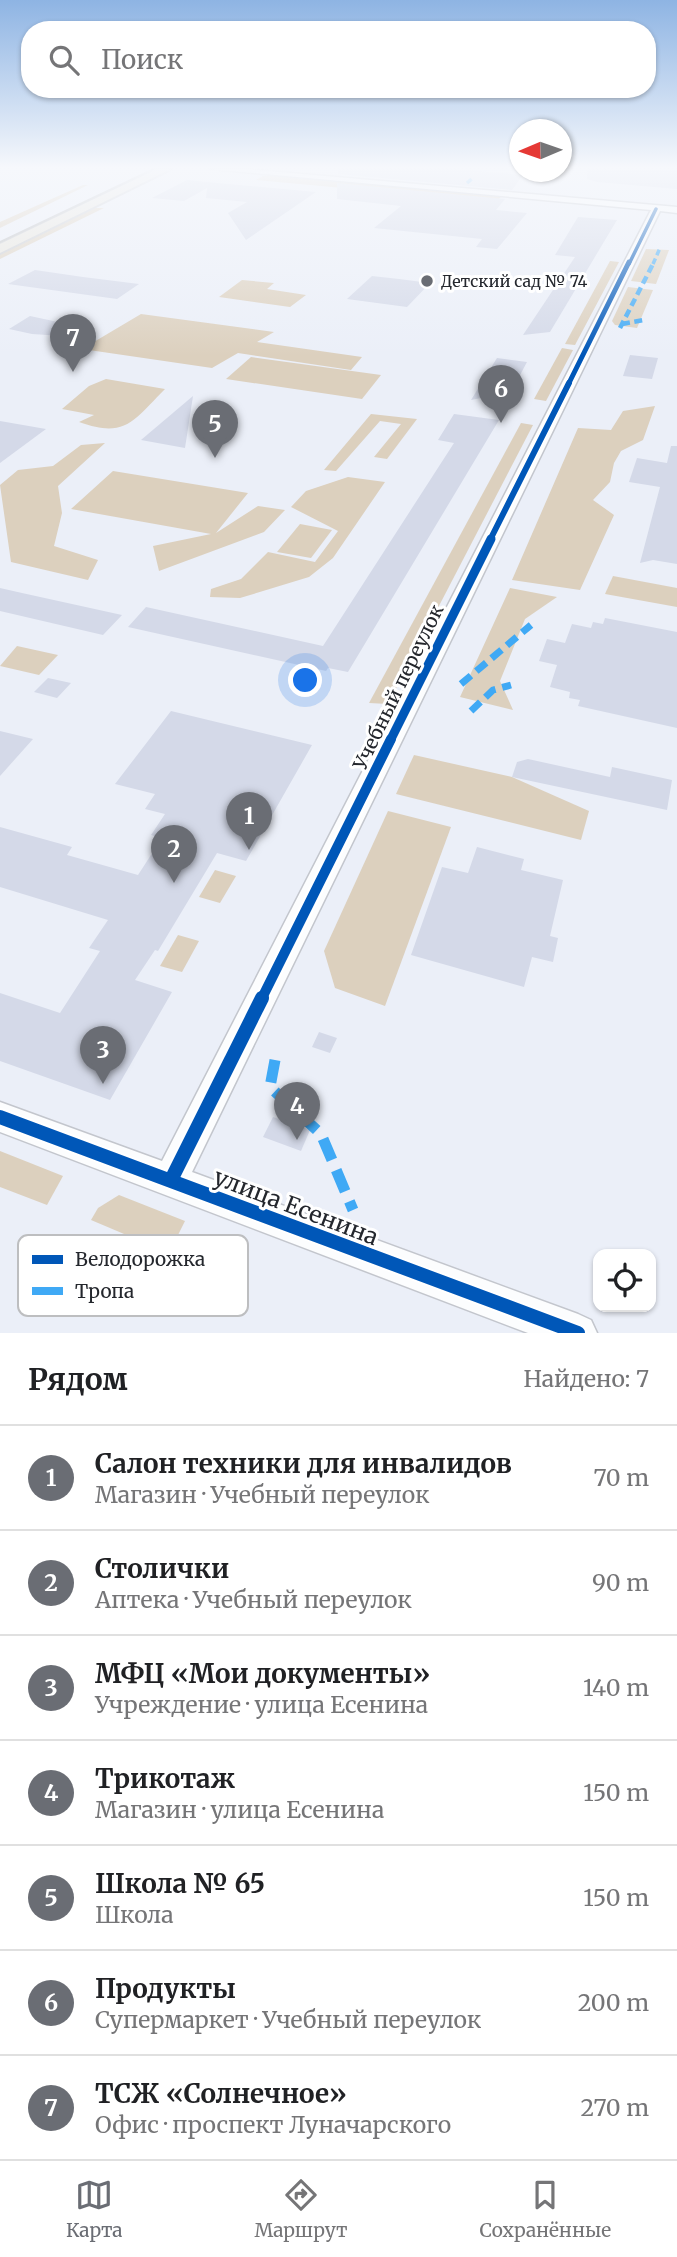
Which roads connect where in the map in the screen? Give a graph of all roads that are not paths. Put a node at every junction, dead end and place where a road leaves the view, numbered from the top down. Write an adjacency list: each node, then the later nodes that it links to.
1 (37, 231): 3 (main road)
2 (658, 231): 5 (street, Учебный переулок)
3 (0, 249)
4 (0, 1117): 5 (street, улица Есенина)
5 (171, 1180): 6 (street, улица Есенина)
6 (578, 1333)

